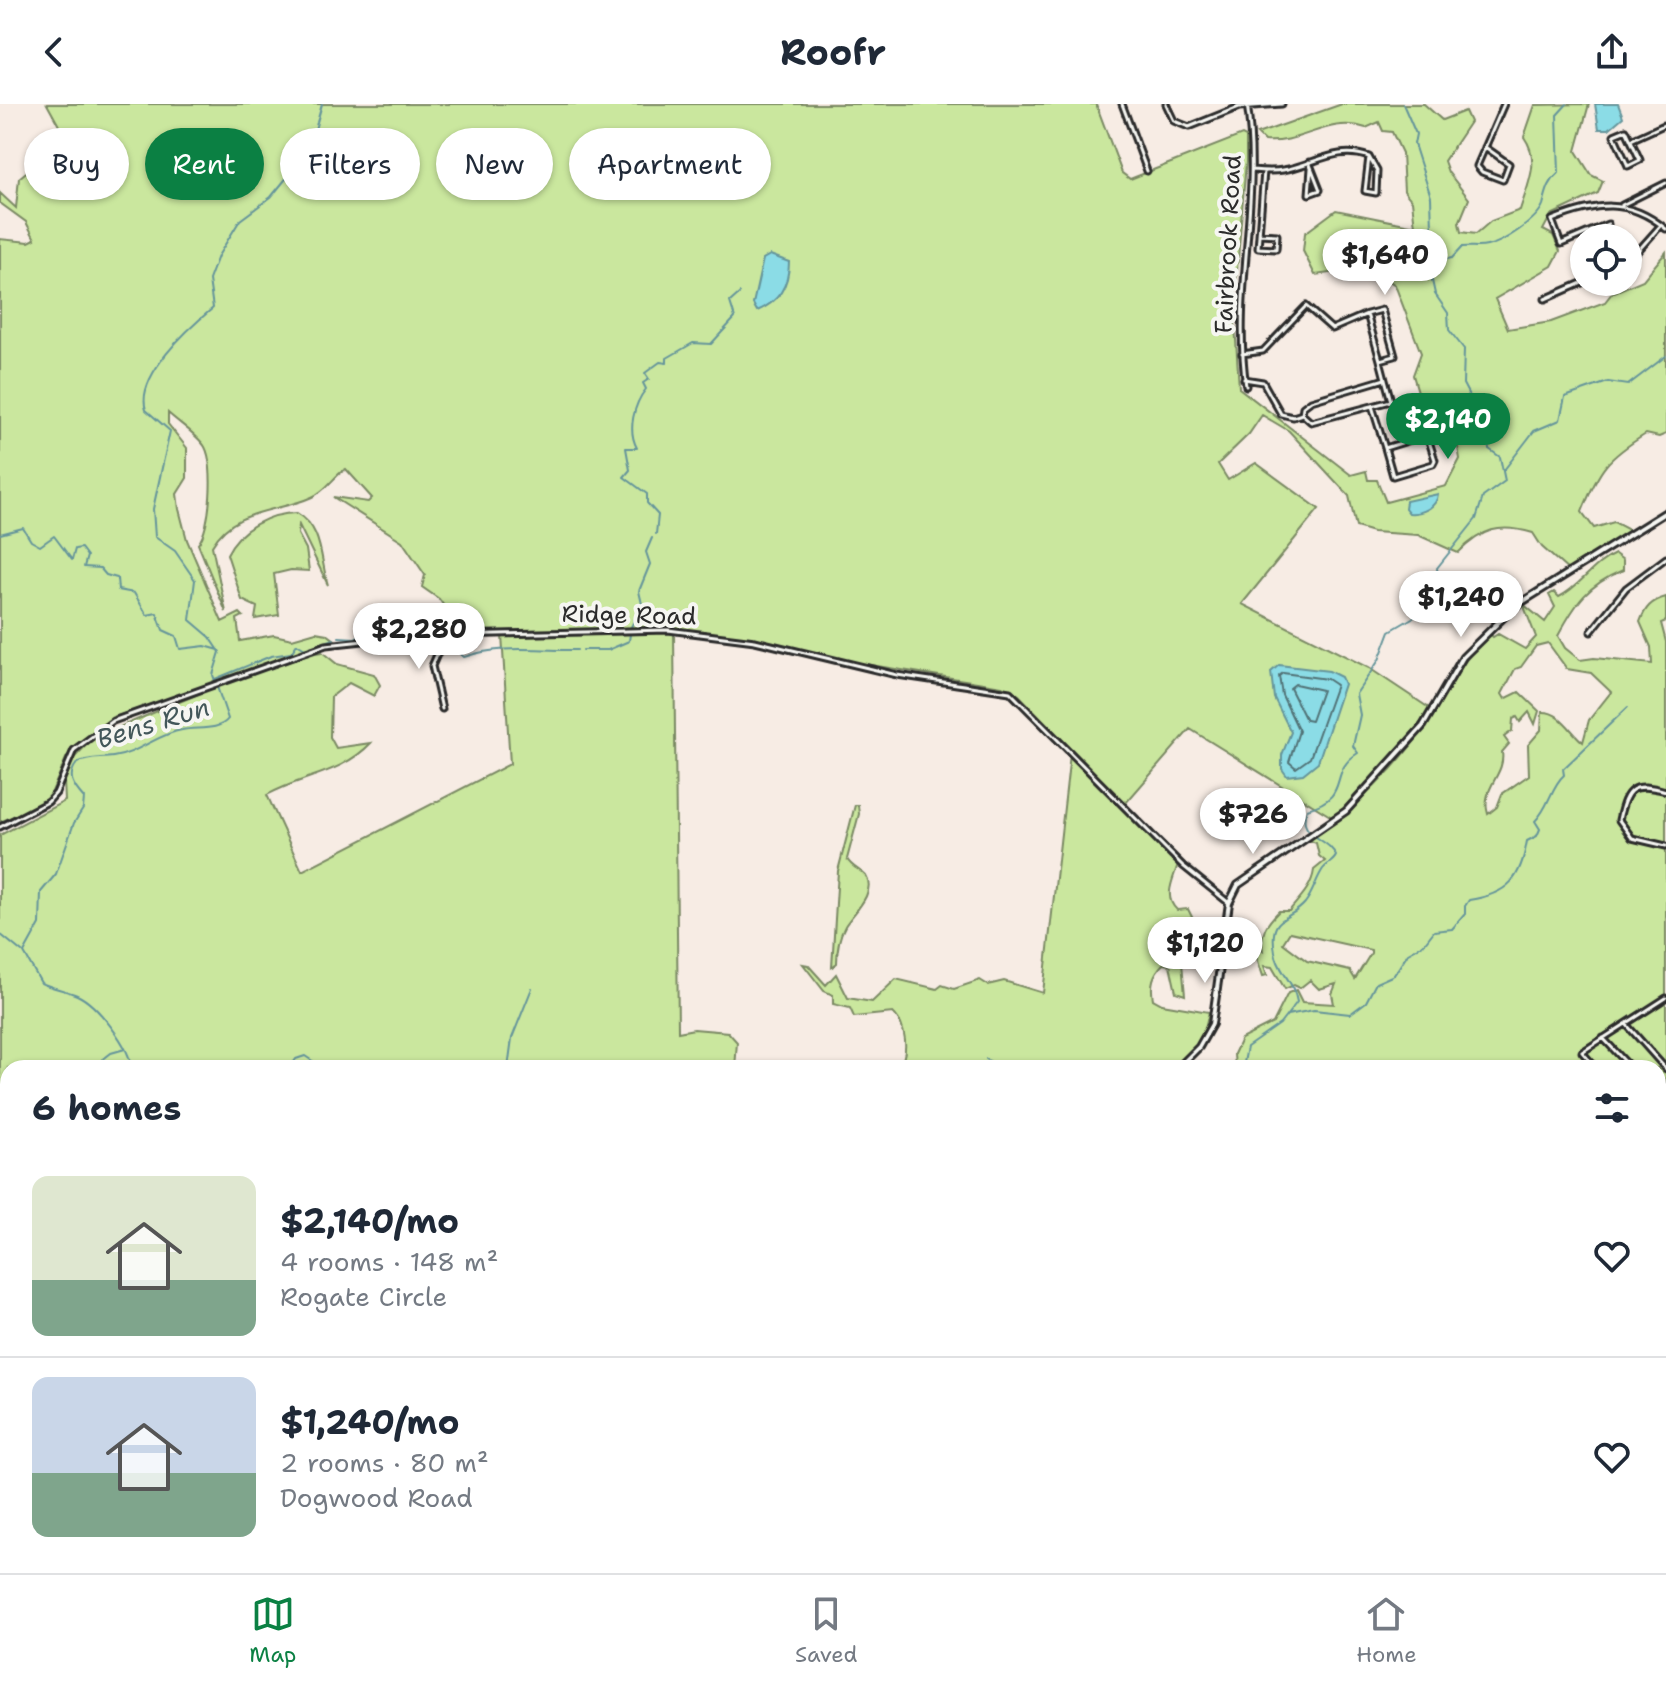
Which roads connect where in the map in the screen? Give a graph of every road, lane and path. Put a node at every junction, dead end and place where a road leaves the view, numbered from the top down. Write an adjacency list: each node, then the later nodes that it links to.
1 (1122, 104): 15 (street)
2 (1166, 104): 7 (street)
3 (1219, 104): 7 (street)
4 (1282, 104): 6 (street)
5 (1504, 104): 10 (street)
6 (1248, 105): 7 (street); 14 (street, Fairbrook Road)
7 (1223, 112)
8 (1666, 124): 9 (street)
9 (1631, 140): 9 (street)
10 (1485, 147): 10 (street)
11 (1369, 157): 11 (street); 12 (street)
12 (1309, 162): 13 (street); 16 (street)
13 (1311, 168): 13 (street)
14 (1252, 170): 16 (street); 27 (street, Fairbrook Road)
15 (1147, 171)
16 (1264, 171): 21 (street)
17 (1666, 183): 18 (street)
18 (1622, 205): 19 (street); 22 (street)
19 (1661, 225): 20 (street); 23 (street)
20 (1666, 229)
21 (1259, 234): 21 (street)
22 (1570, 240)
23 (1642, 246)
24 (1570, 288): 25 (street)
25 (1545, 299)
26 (1367, 314): 27 (street); 28 (street); 28 (street)
27 (1242, 354): 29 (street, Fairbrook Road)
28 (1380, 360): 30 (street)
29 (1244, 379): 31 (street, Fairbrook Road); 33 (street)
30 (1385, 379): 32 (street); 33 (street)
31 (1246, 386)
32 (1372, 406): 33 (street); 34 (street)
33 (1302, 414)
34 (1385, 448): 34 (street)
35 (1666, 512): 43 (street)
36 (1666, 558): 37 (street)
37 (1591, 632)
38 (445, 636): 39 (street); 41 (street, Ridge Road); 43 (street, Ridge Road)
39 (442, 709)
40 (1666, 791): 42 (street)
41 (0, 827)
42 (1666, 846)
43 (1229, 903): 47 (street)
44 (1666, 998): 45 (street)
45 (1626, 1024): 46 (street); 50 (street)
46 (1603, 1038): 48 (street); 49 (street)
47 (1186, 1060)
48 (1589, 1060)
49 (1624, 1060)
50 (1658, 1060)

